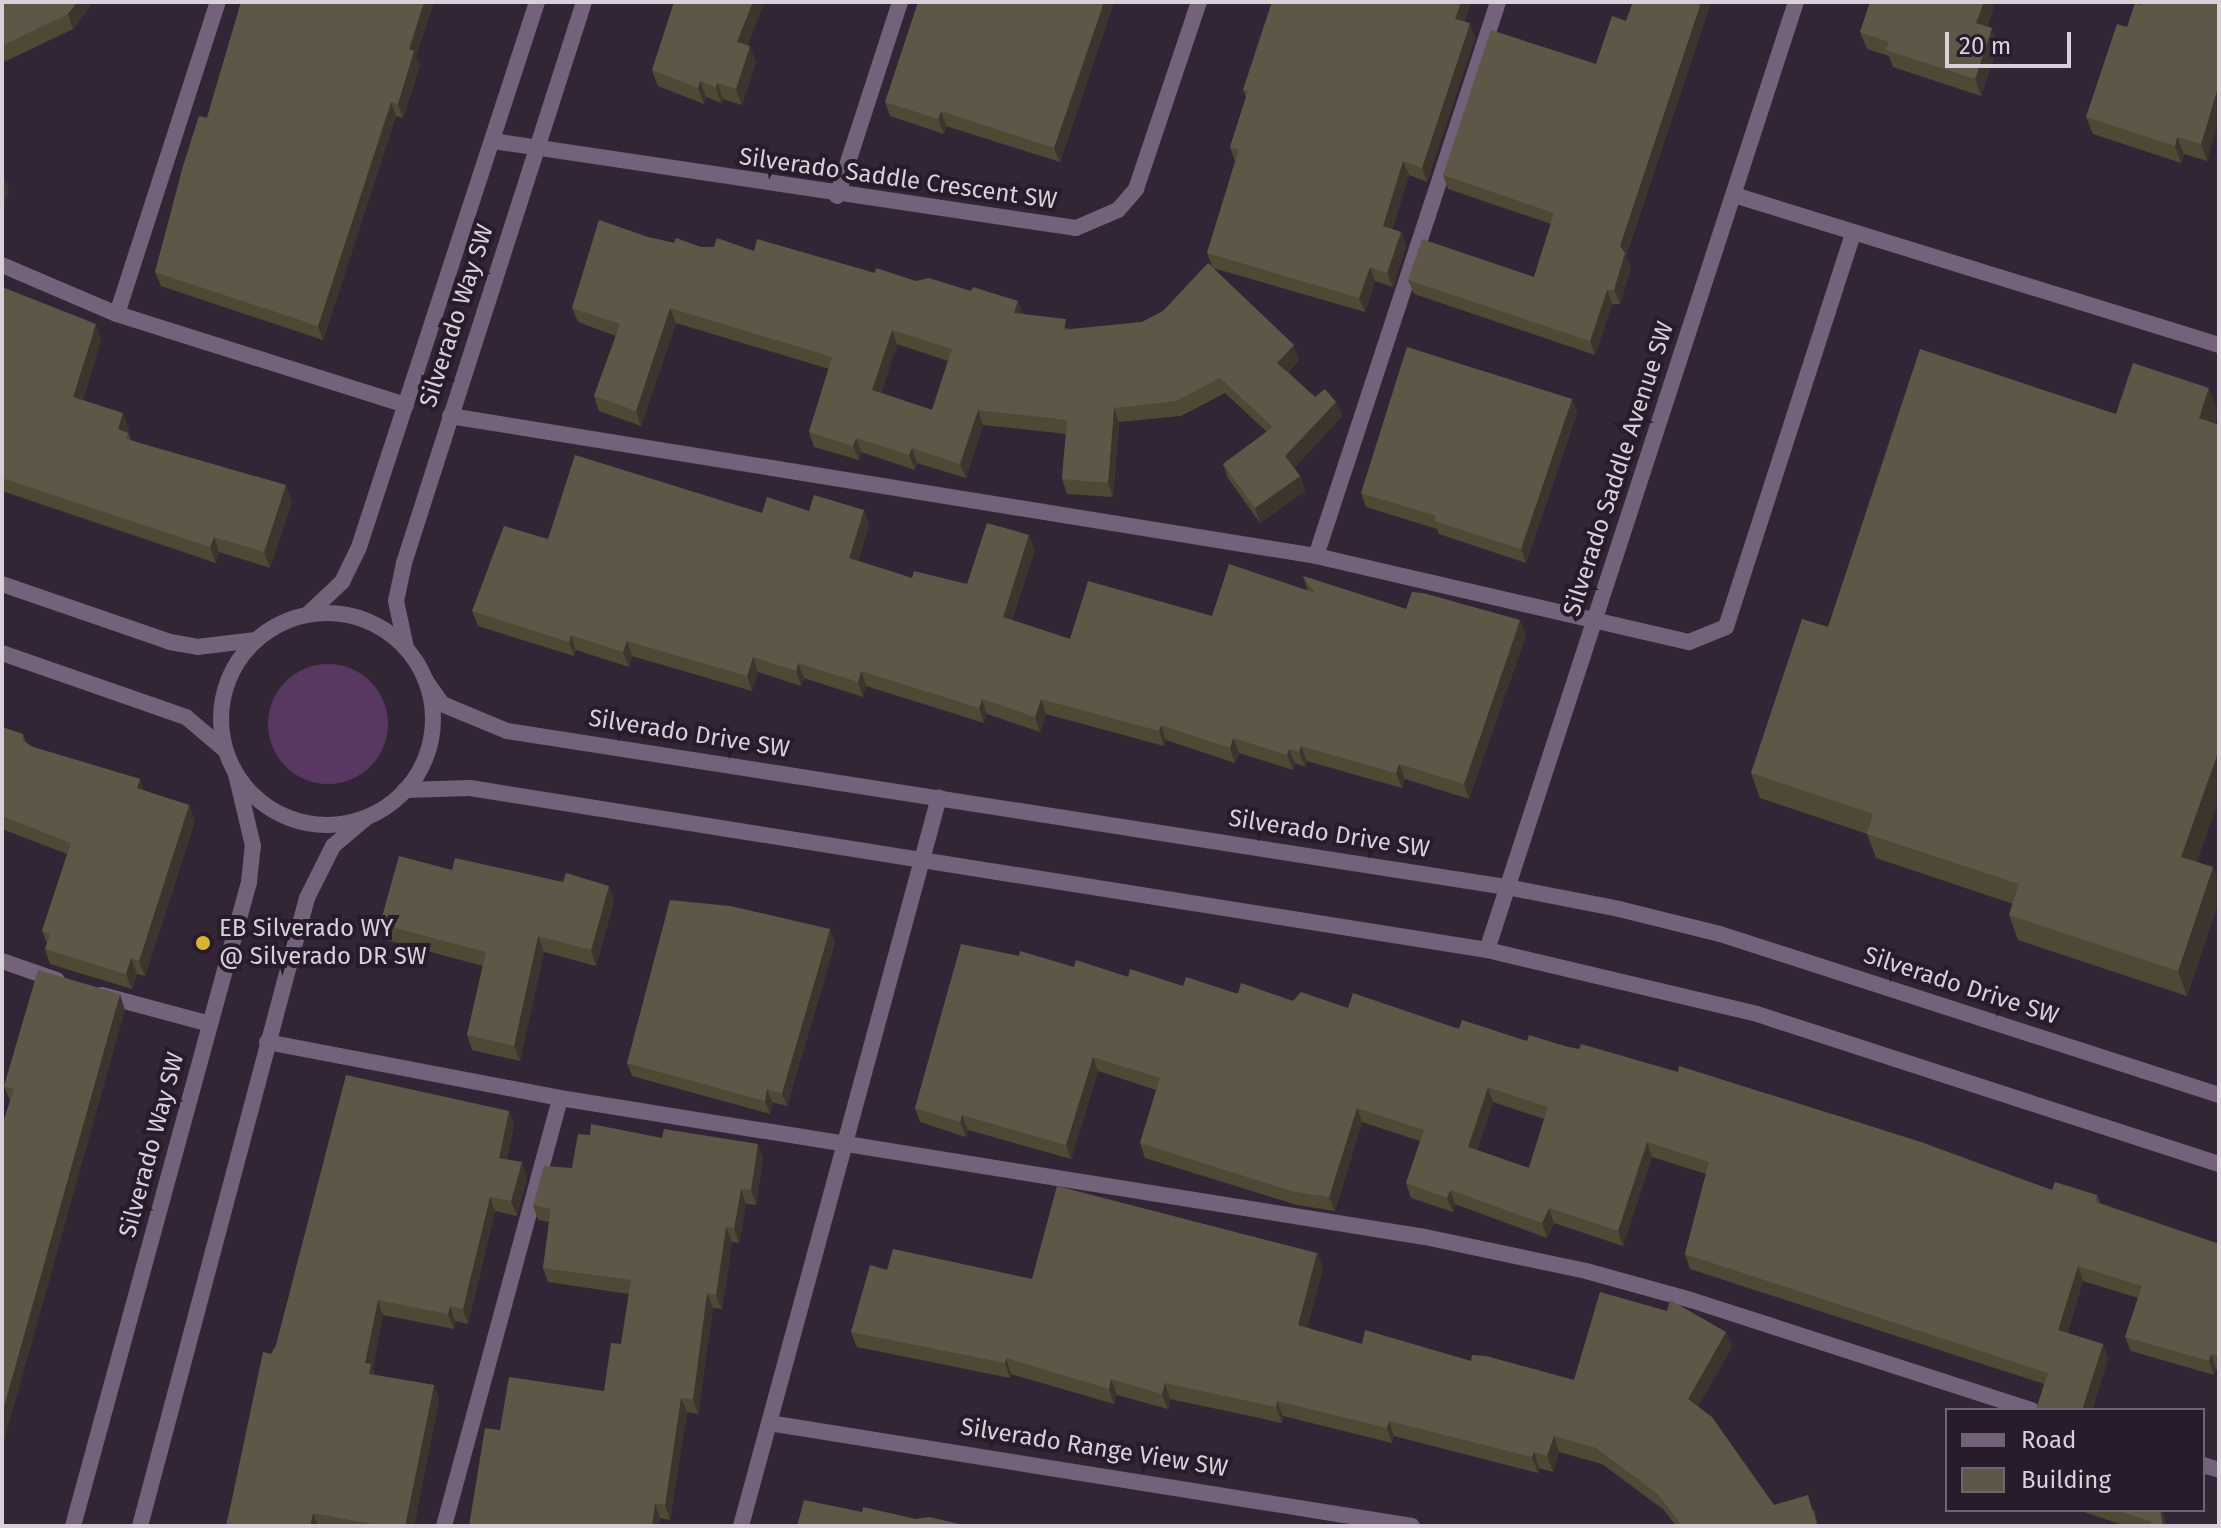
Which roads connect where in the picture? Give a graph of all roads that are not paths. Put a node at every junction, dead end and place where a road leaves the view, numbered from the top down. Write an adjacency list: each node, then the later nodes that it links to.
1 (218, 2): 14 (street)
2 (537, 2): 8 (street, Silverado Way SW)
3 (584, 2): 9 (street, Silverado Way SW)
4 (900, 2): 11 (street)
5 (1199, 2): 11 (street, Silverado Saddle Crescent SW)
6 (1498, 2): 18 (street)
7 (1796, 2): 10 (street, Silverado Saddle Avenue SW)
8 (493, 141): 9 (street, Silverado Saddle Crescent SW); 16 (street, Silverado Way SW)
9 (536, 148): 11 (street, Silverado Saddle Crescent SW); 17 (street, Silverado Way SW)
10 (1734, 195): 12 (street); 21 (street, Silverado Saddle Avenue SW)
11 (837, 196)
12 (1853, 234): 15 (street); 21 (street)
13 (2, 265): 14 (street)
14 (117, 314): 16 (street)
15 (2219, 345)
16 (406, 405): 20 (street, Silverado Way SW)
17 (450, 416): 18 (street); 23 (street, Silverado Way SW)
18 (1316, 556): 21 (street)
19 (2, 584): 22 (street)
20 (308, 614): 22 (street); 23 (street)
21 (1596, 617): 32 (street, Silverado Saddle Avenue SW)
22 (256, 640): 26 (street)
23 (406, 648): 25 (street)
24 (2, 653): 26 (street)
25 (426, 681): 28 (street); 29 (street, Silverado Drive SW)
26 (225, 750): 27 (street)
27 (236, 774): 30 (street); 35 (street, Silverado Way SW)
28 (405, 790): 30 (street); 31 (street)
29 (939, 797): 31 (street); 32 (street, Silverado Drive SW)
30 (366, 818): 36 (street)
31 (921, 862): 33 (street); 39 (street)
32 (1507, 887): 33 (street, Silverado Saddle Avenue SW); 37 (street, Silverado Drive SW)
33 (1487, 950): 40 (street)
34 (2, 961): 35 (street)
35 (210, 1024): 43 (street, Silverado Way SW)
36 (267, 1042): 38 (street); 44 (street)
37 (2219, 1095)
38 (560, 1098): 39 (street); 45 (street)
39 (844, 1145): 41 (street); 42 (street)
40 (2219, 1164)
41 (2026, 1408)
42 (769, 1423): 46 (street); 47 (street, Silverado Range View SW)
43 (73, 1526)
44 (140, 1526)
45 (444, 1526)
46 (741, 1526)
47 (1412, 1526)

